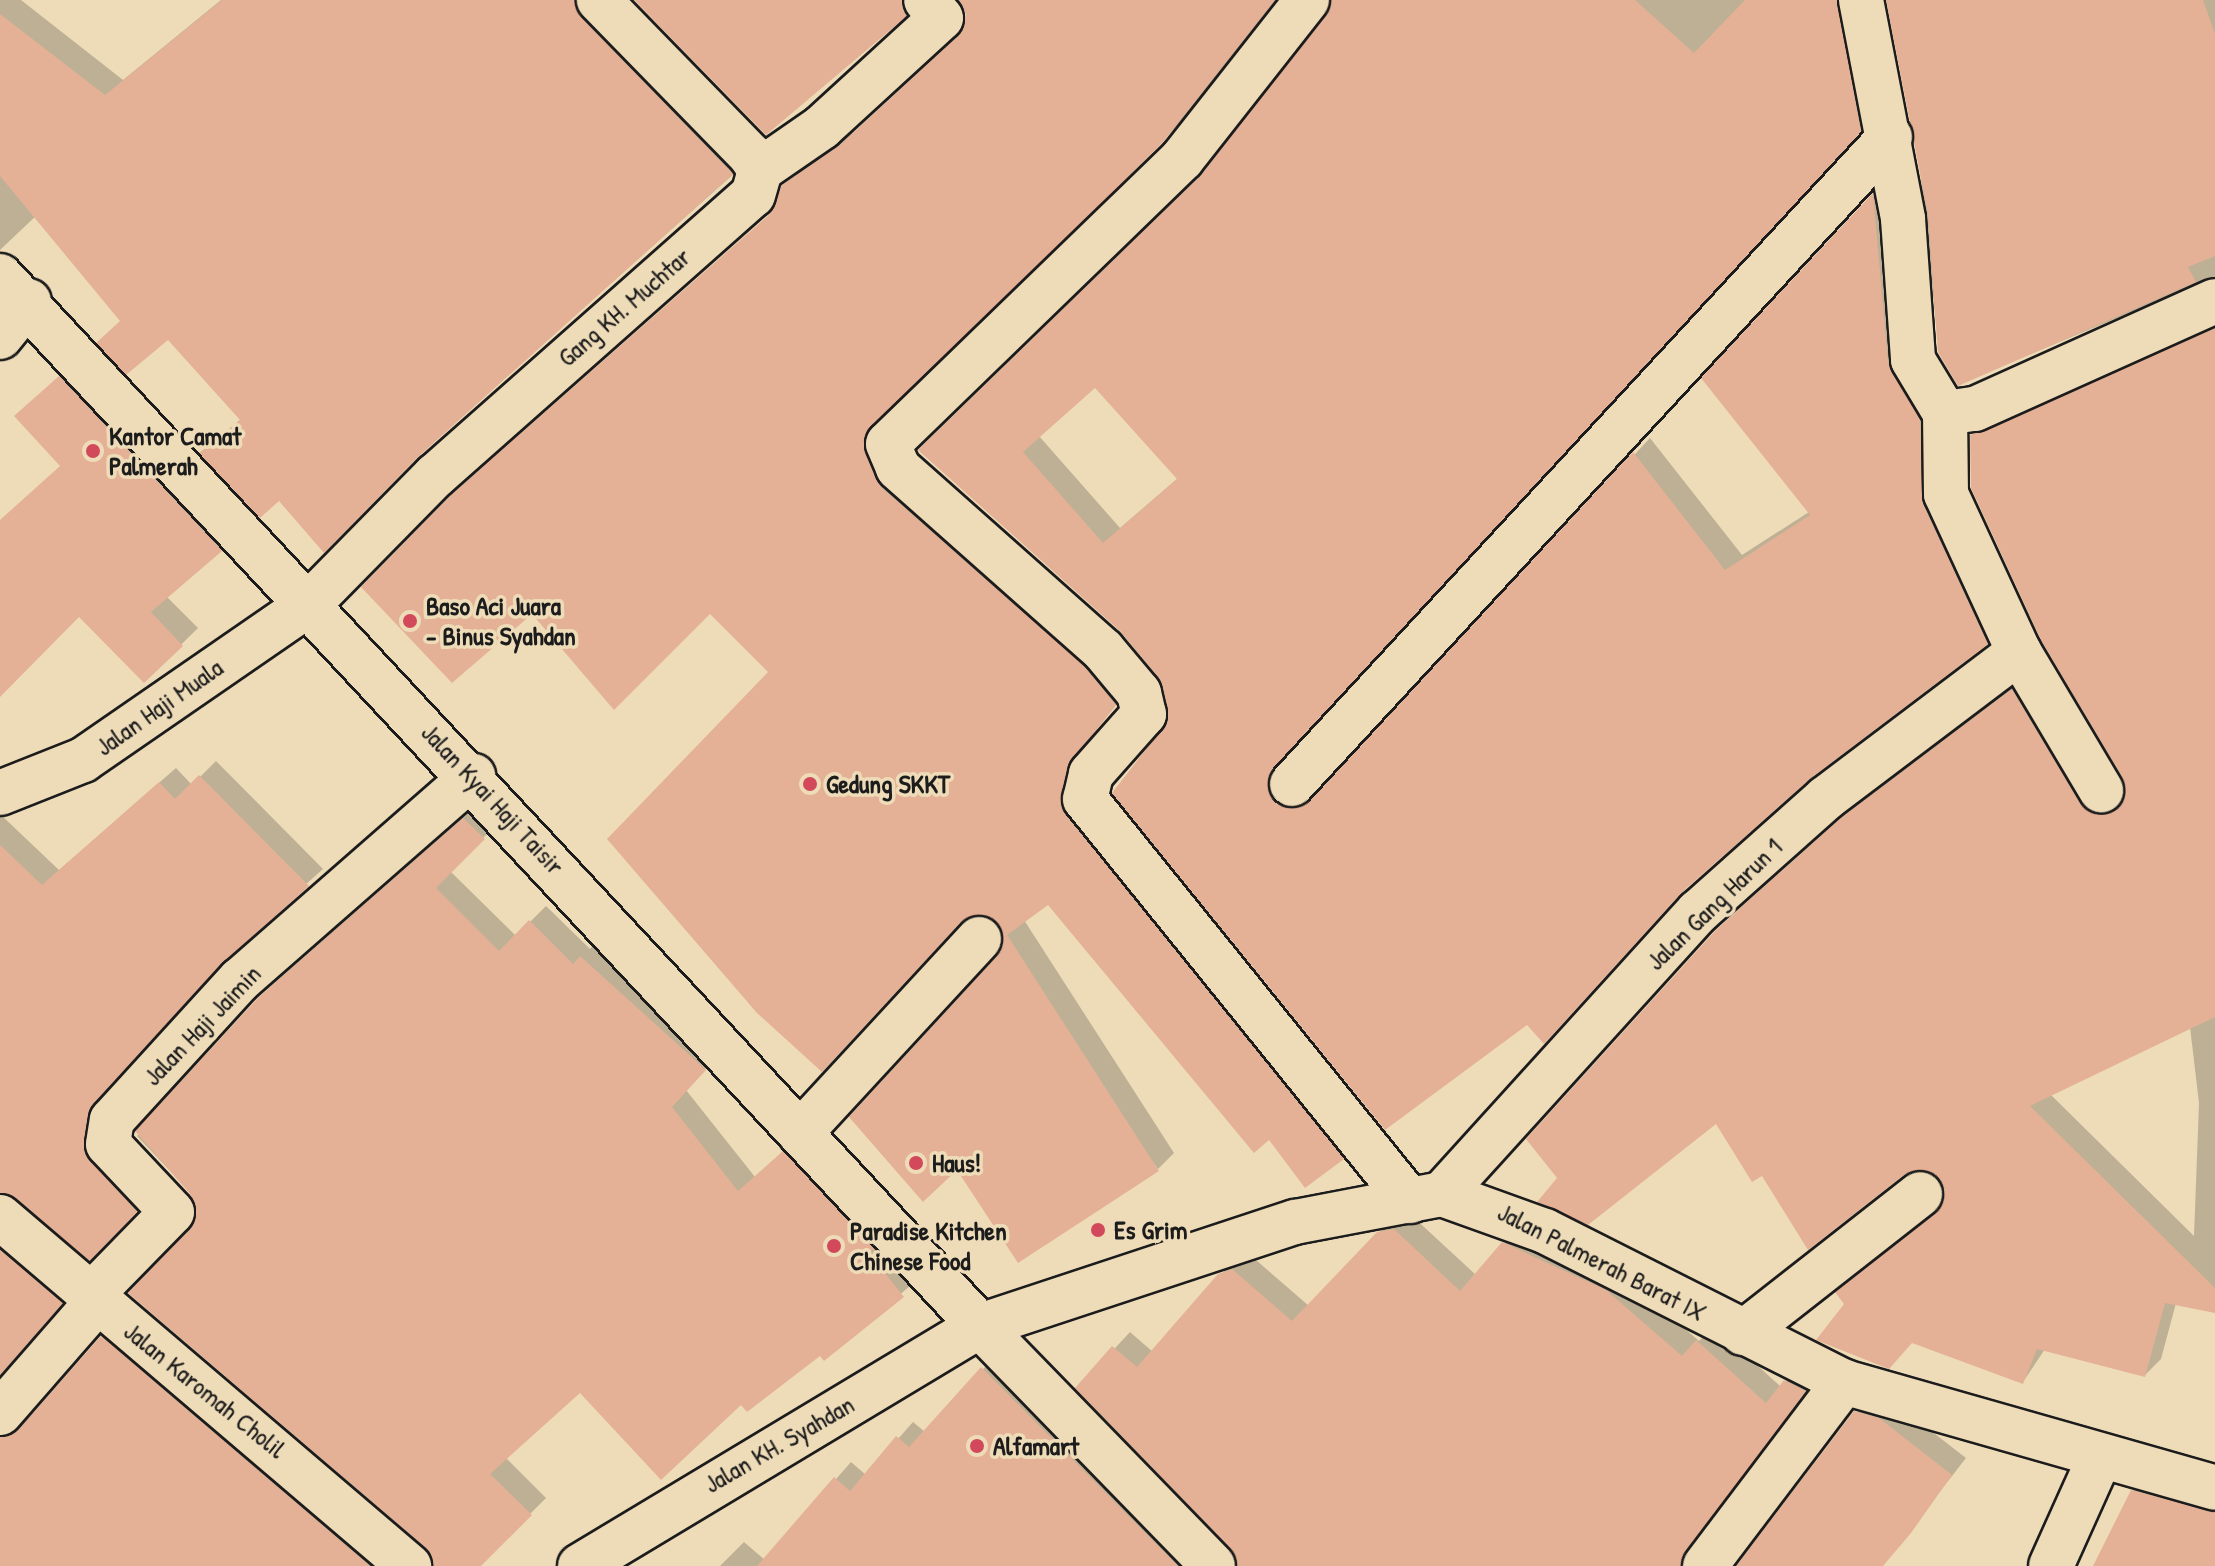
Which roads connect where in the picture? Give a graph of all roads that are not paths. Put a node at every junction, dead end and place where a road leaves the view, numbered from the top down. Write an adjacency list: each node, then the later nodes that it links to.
1 (599, 0): 6 (street)
2 (926, 0): 6 (street)
3 (1307, 0): 20 (street)
4 (1861, 0): 5 (street)
5 (1890, 137): 10 (street); 14 (street)
6 (760, 170): 11 (street, Gang KH. Muchtar)
7 (14, 288): 9 (street); 11 (street, Jalan Kyai Haji Taisir)
8 (2215, 301): 10 (street)
9 (0, 337)
10 (1945, 413): 12 (street)
11 (309, 604): 13 (street, Jalan Kyai Haji Taisir); 16 (street, Jalan Haji Muala)
12 (2019, 652): 15 (street); 20 (street, Jalan Gang Harun 1)
13 (473, 776): 18 (street, Jalan Kyai Haji Taisir); 22 (street, Jalan Haji Jaimin)
14 (1292, 784)
15 (2101, 790)
16 (0, 793)
17 (979, 939): 18 (street)
18 (800, 1133): 23 (street, Jalan Kyai Haji Taisir)
19 (1920, 1194): 24 (street)
20 (1426, 1197): 23 (street, Jalan Palmerah Barat IX); 24 (street, Jalan Palmerah Barat IX)
21 (0, 1217): 22 (street, Jalan Karomah Cholil)
22 (94, 1299): 26 (street); 29 (street, Jalan Karomah Cholil)
23 (980, 1326): 30 (street, Jalan KH. Syahdan); 31 (street, Jalan Kyai Haji Taisir)
24 (1743, 1333): 25 (street, Jalan Palmerah Barat IX)
25 (1844, 1382): 27 (street, Jalan Palmerah Barat IX); 32 (street)
26 (0, 1413)
27 (2099, 1459): 28 (street, Jalan Palmerah Barat IX); 33 (street)
28 (2210, 1477)
29 (409, 1566)
30 (580, 1566)
31 (1213, 1566)
32 (1705, 1566)
33 (2051, 1566)

